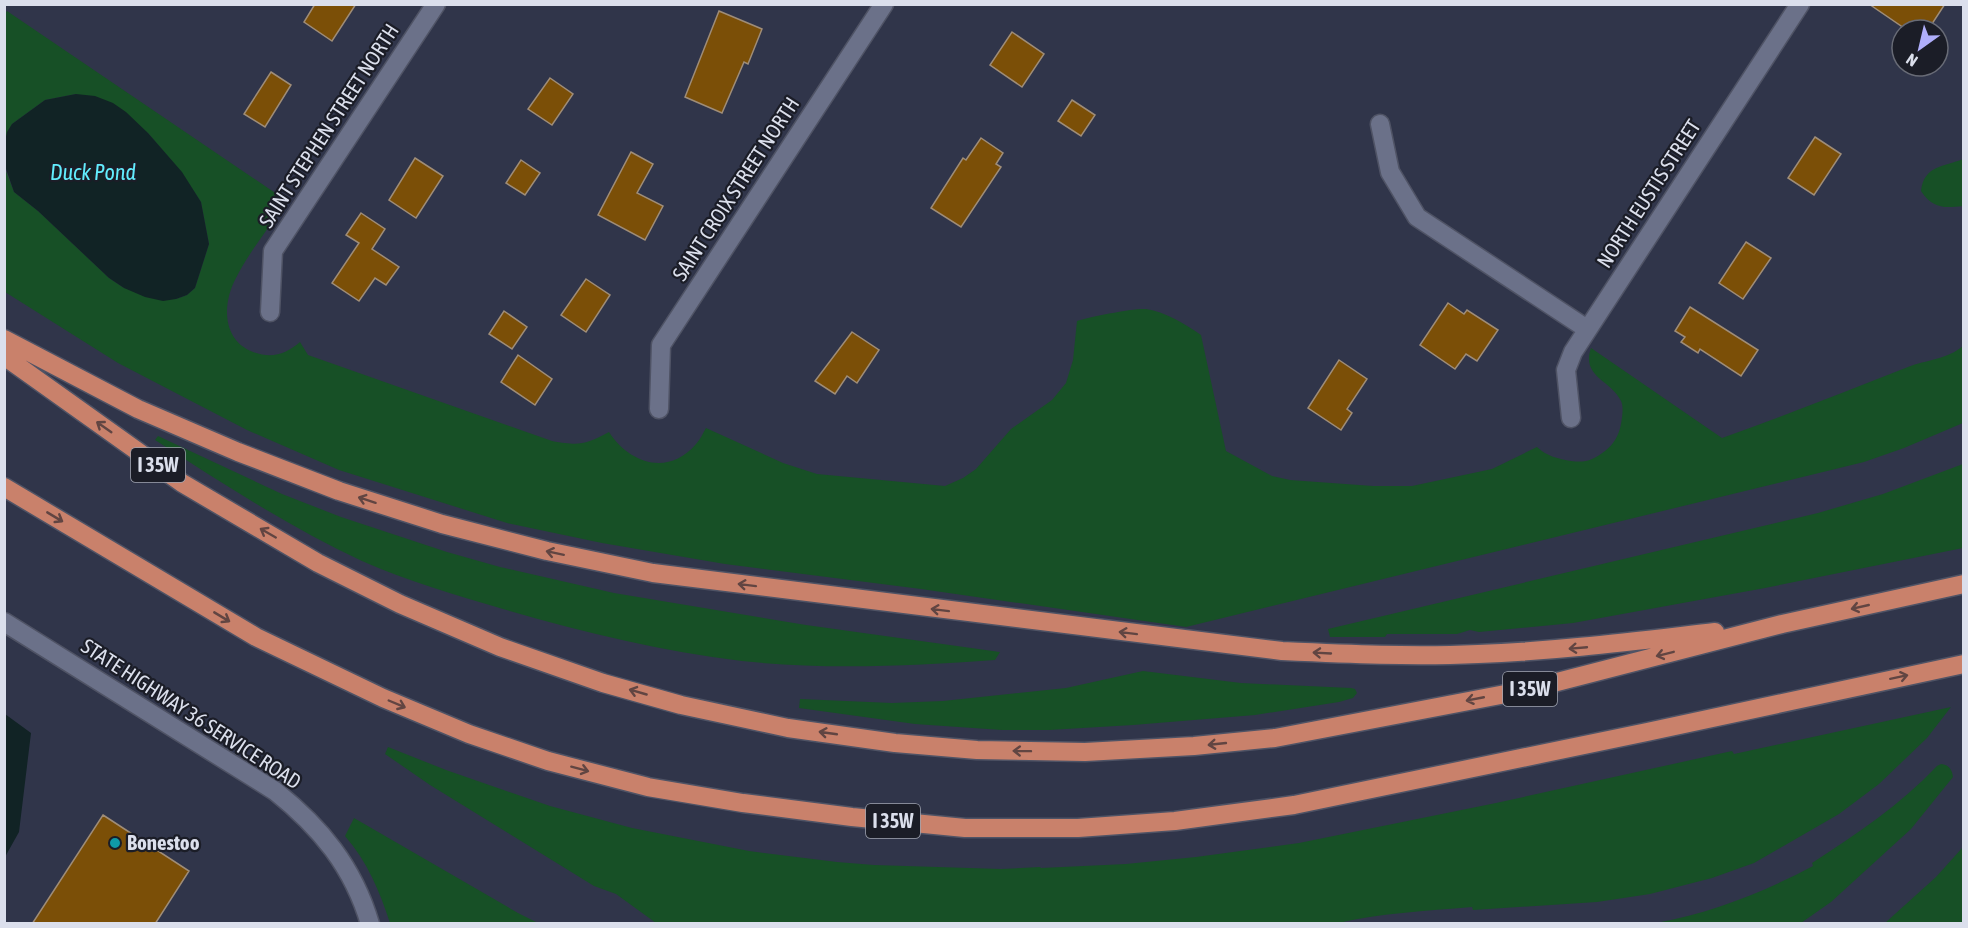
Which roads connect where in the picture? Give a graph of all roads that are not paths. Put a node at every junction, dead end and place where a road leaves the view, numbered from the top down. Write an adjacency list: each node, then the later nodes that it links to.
1 (436, 4): 5 (street, SAINT STEPHEN STREET NORTH)
2 (884, 4): 9 (street, SAINT CROIX STREET NORTH)
3 (1800, 4): 6 (street, NORTH EUSTIS STREET)
4 (1380, 124): 6 (street)
5 (270, 312)
6 (1587, 329): 10 (street, NORTH EUSTIS STREET)
7 (4, 339): 14 (highway, one-way to 7)
8 (4, 356): 14 (highway, I 35W, one-way to 8)
9 (659, 409)
10 (1571, 418)
11 (4, 487): 15 (highway, I 35W, one-way to 15)
12 (1964, 584): 14 (highway, I 35W, one-way to 14)
13 (4, 622): 16 (street, STATE HIGHWAY 36 SERVICE ROAD)
14 (1782, 624)
15 (1964, 664)
16 (370, 924)

